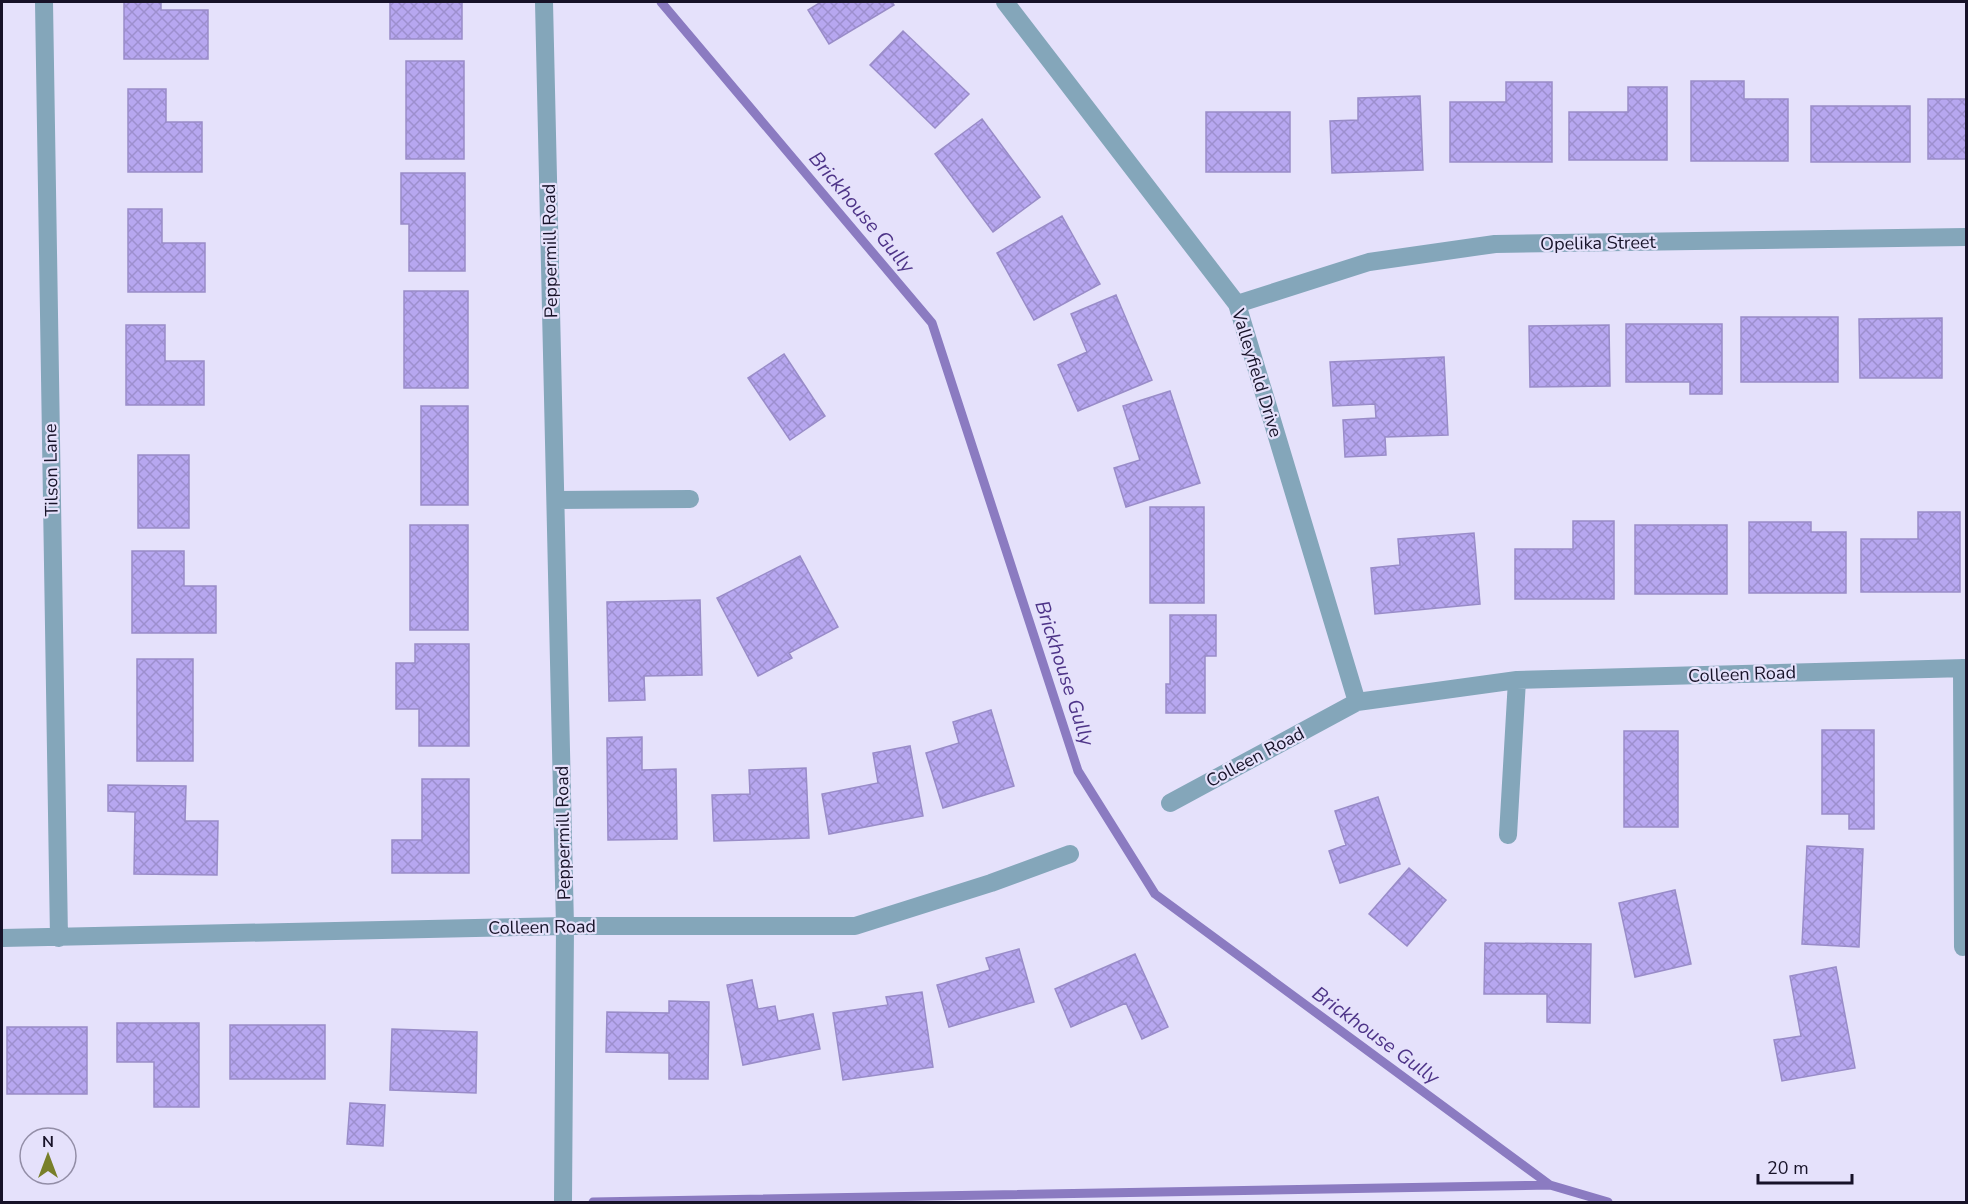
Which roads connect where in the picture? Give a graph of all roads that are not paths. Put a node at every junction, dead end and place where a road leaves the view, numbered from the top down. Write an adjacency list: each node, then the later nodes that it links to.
1 (44, 2): 16 (street, Tilson Lane)
2 (544, 2): 7 (street, Peppermill Road)
3 (1005, 2): 5 (street, Valleyfield Drive)
4 (1966, 237): 5 (street, Opelika Street)
5 (1237, 304): 10 (street, Valleyfield Drive)
6 (690, 499): 7 (street)
7 (556, 500): 14 (street, Peppermill Road)
8 (1964, 668): 9 (street, Colleen Road); 17 (street)
9 (1517, 680): 10 (street, Colleen Road); 12 (street)
10 (1357, 702): 11 (street, Colleen Road)
11 (1170, 803)
12 (1508, 835)
13 (1070, 854): 14 (street, Colleen Road)
14 (565, 926): 16 (street, Colleen Road); 18 (street, Peppermill Road)
15 (2, 938): 16 (street, Colleen Road)
16 (59, 938)
17 (1963, 946)
18 (562, 1203)

